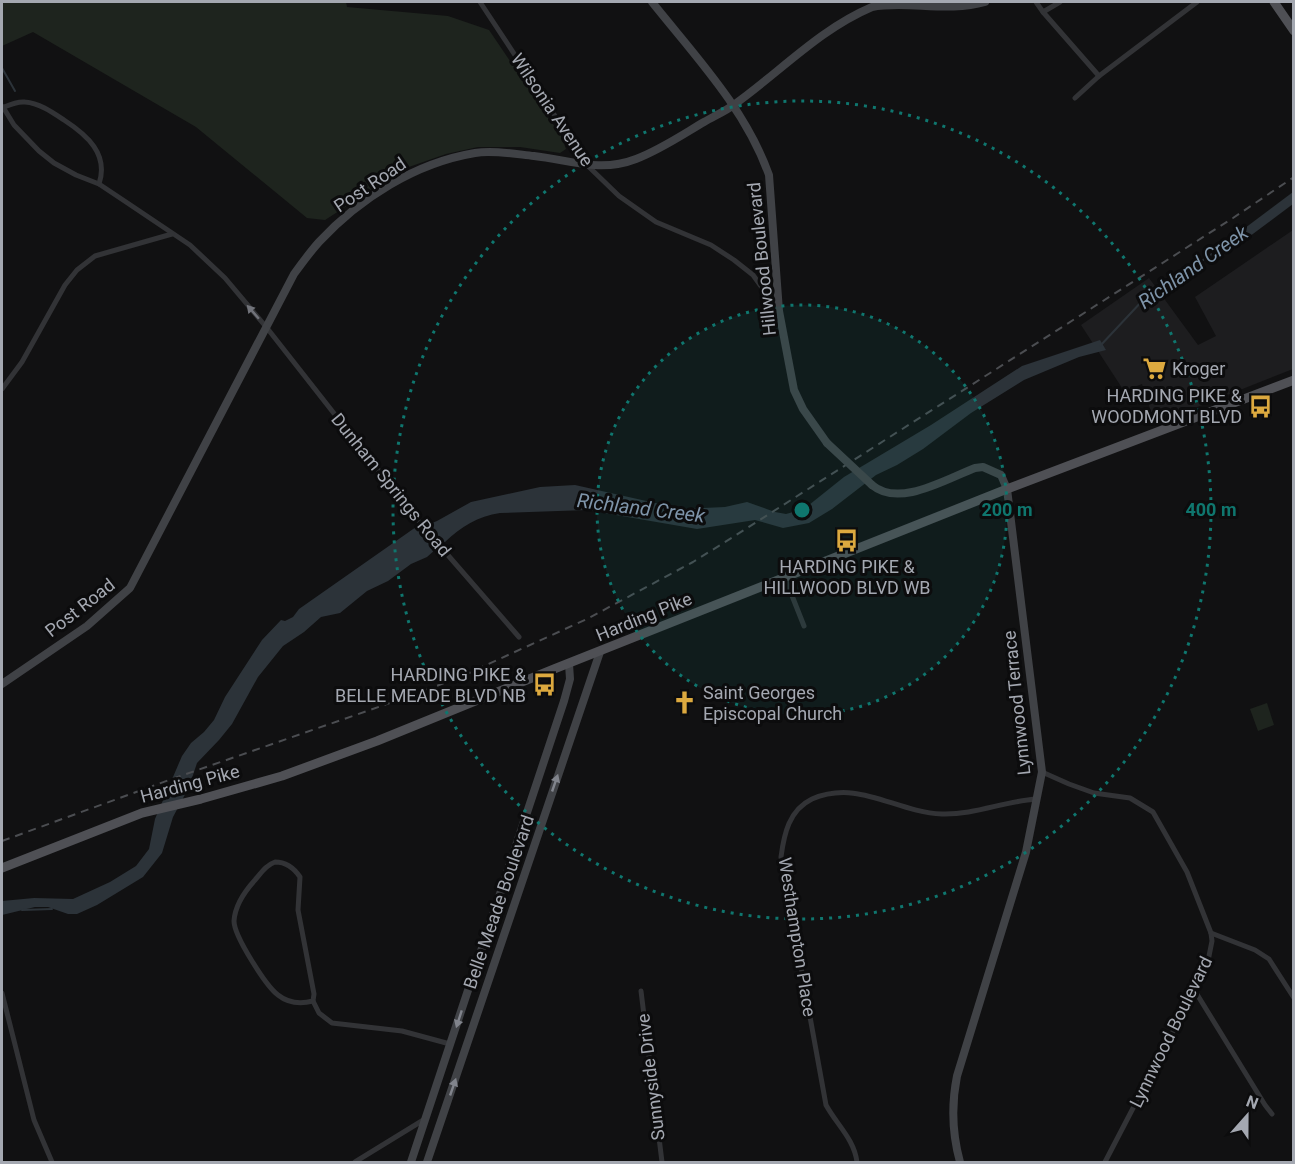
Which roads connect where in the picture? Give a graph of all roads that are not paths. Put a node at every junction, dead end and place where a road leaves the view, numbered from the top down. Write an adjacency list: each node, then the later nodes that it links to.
1 (480, 2): 14 (street, Wilsonia Avenue)
2 (652, 2): 12 (street, Hillwood Boulevard)
3 (985, 2): 12 (street, Post Road)
4 (1036, 2): 8 (street)
5 (1060, 2): 8 (street)
6 (1197, 2): 10 (street)
7 (1274, 2): 9 (main road)
8 (1043, 12): 10 (street)
9 (1293, 31)
10 (1100, 76): 11 (street)
11 (1075, 98)
12 (734, 105): 14 (street, Post Road); 17 (street, Hillwood Boulevard)
13 (2, 108): 15 (street, Dunham Springs Road); 15 (street)
14 (588, 166): 17 (street, Wilsonia Avenue); 18 (street, Post Road)
15 (99, 184): 16 (street, Dunham Springs Road)
16 (172, 234): 18 (street, Dunham Springs Road, one-way to 16); 20 (street)
17 (779, 311): 21 (street, Hillwood Boulevard, bridge)
18 (267, 328): 24 (street, Dunham Springs Road); 27 (street, Post Road)
19 (1293, 380): 21 (main road, Harding Pike)
20 (2, 388)
21 (1007, 489): 22 (main road, Harding Pike); 30 (street, Lynnwood Terrace)
22 (785, 578): 23 (street); 25 (main road, Harding Pike)
23 (804, 626)
24 (519, 637)
25 (600, 652): 26 (main road, Harding Pike); 29 (street, Belle Meade Boulevard)
26 (569, 664): 28 (street, Belle Meade Boulevard); 34 (main road, Harding Pike)
27 (2, 684)
28 (551, 742): 29 (street); 31 (street, Belle Meade Boulevard)
29 (567, 747): 33 (street, Belle Meade Boulevard, one-way to 29)
30 (1042, 772): 32 (street, Lynnwood Terrace); 37 (street, Lynnwood Boulevard)
31 (532, 799): 33 (street); 35 (street, Belle Meade Boulevard)
32 (1037, 799): 53 (street, Westhampton Place); 54 (street, Lynnwood Terrace)
33 (547, 805): 36 (street, Belle Meade Boulevard)
34 (2, 868)
35 (504, 883): 36 (street); 43 (street, Belle Meade Boulevard, one-way to 43)
36 (519, 888): 44 (street, Belle Meade Boulevard)
37 (1211, 933): 39 (street, Lynnwood Boulevard); 41 (street)
38 (641, 991): 52 (street, Sunnyside Drive)
39 (1195, 991): 45 (street); 55 (street, Lynnwood Boulevard)
40 (2, 993): 48 (street)
41 (1293, 998)
42 (314, 1002): 42 (street); 43 (street)
43 (450, 1044): 44 (street); 46 (street, Belle Meade Boulevard)
44 (465, 1050): 47 (street, Belle Meade Boulevard, one-way to 44)
45 (1272, 1114)
46 (425, 1119): 47 (street); 49 (street); 50 (street, Belle Meade Boulevard)
47 (440, 1124): 51 (street, Belle Meade Boulevard)
48 (52, 1162)
49 (355, 1162)
50 (411, 1162)
51 (427, 1162)
52 (662, 1162)
53 (857, 1162)
54 (960, 1162)
55 (1106, 1162)

